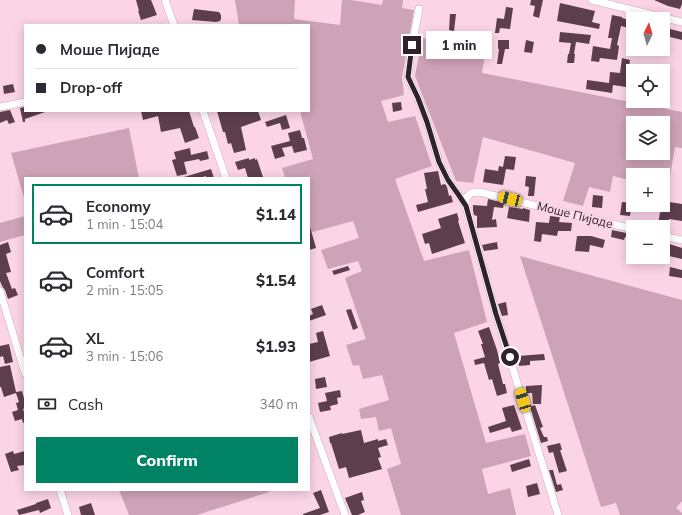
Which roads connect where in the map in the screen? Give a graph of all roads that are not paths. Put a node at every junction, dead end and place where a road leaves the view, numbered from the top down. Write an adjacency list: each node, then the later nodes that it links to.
1 (165, 0): 5 (street)
2 (592, 0): 4 (street)
3 (419, 9): 10 (street)
4 (682, 22)
5 (174, 24)
6 (24, 102): 7 (street)
7 (0, 107)
8 (203, 112): 9 (street)
9 (226, 177)
10 (466, 206): 11 (street, Моше Пијаде); 20 (street)
11 (626, 227)
12 (670, 237): 13 (street)
13 (682, 240)
14 (0, 291): 15 (street)
15 (24, 370)
16 (310, 420): 19 (street)
17 (60, 491): 18 (street)
18 (68, 515)
19 (345, 515)
20 (558, 515)

